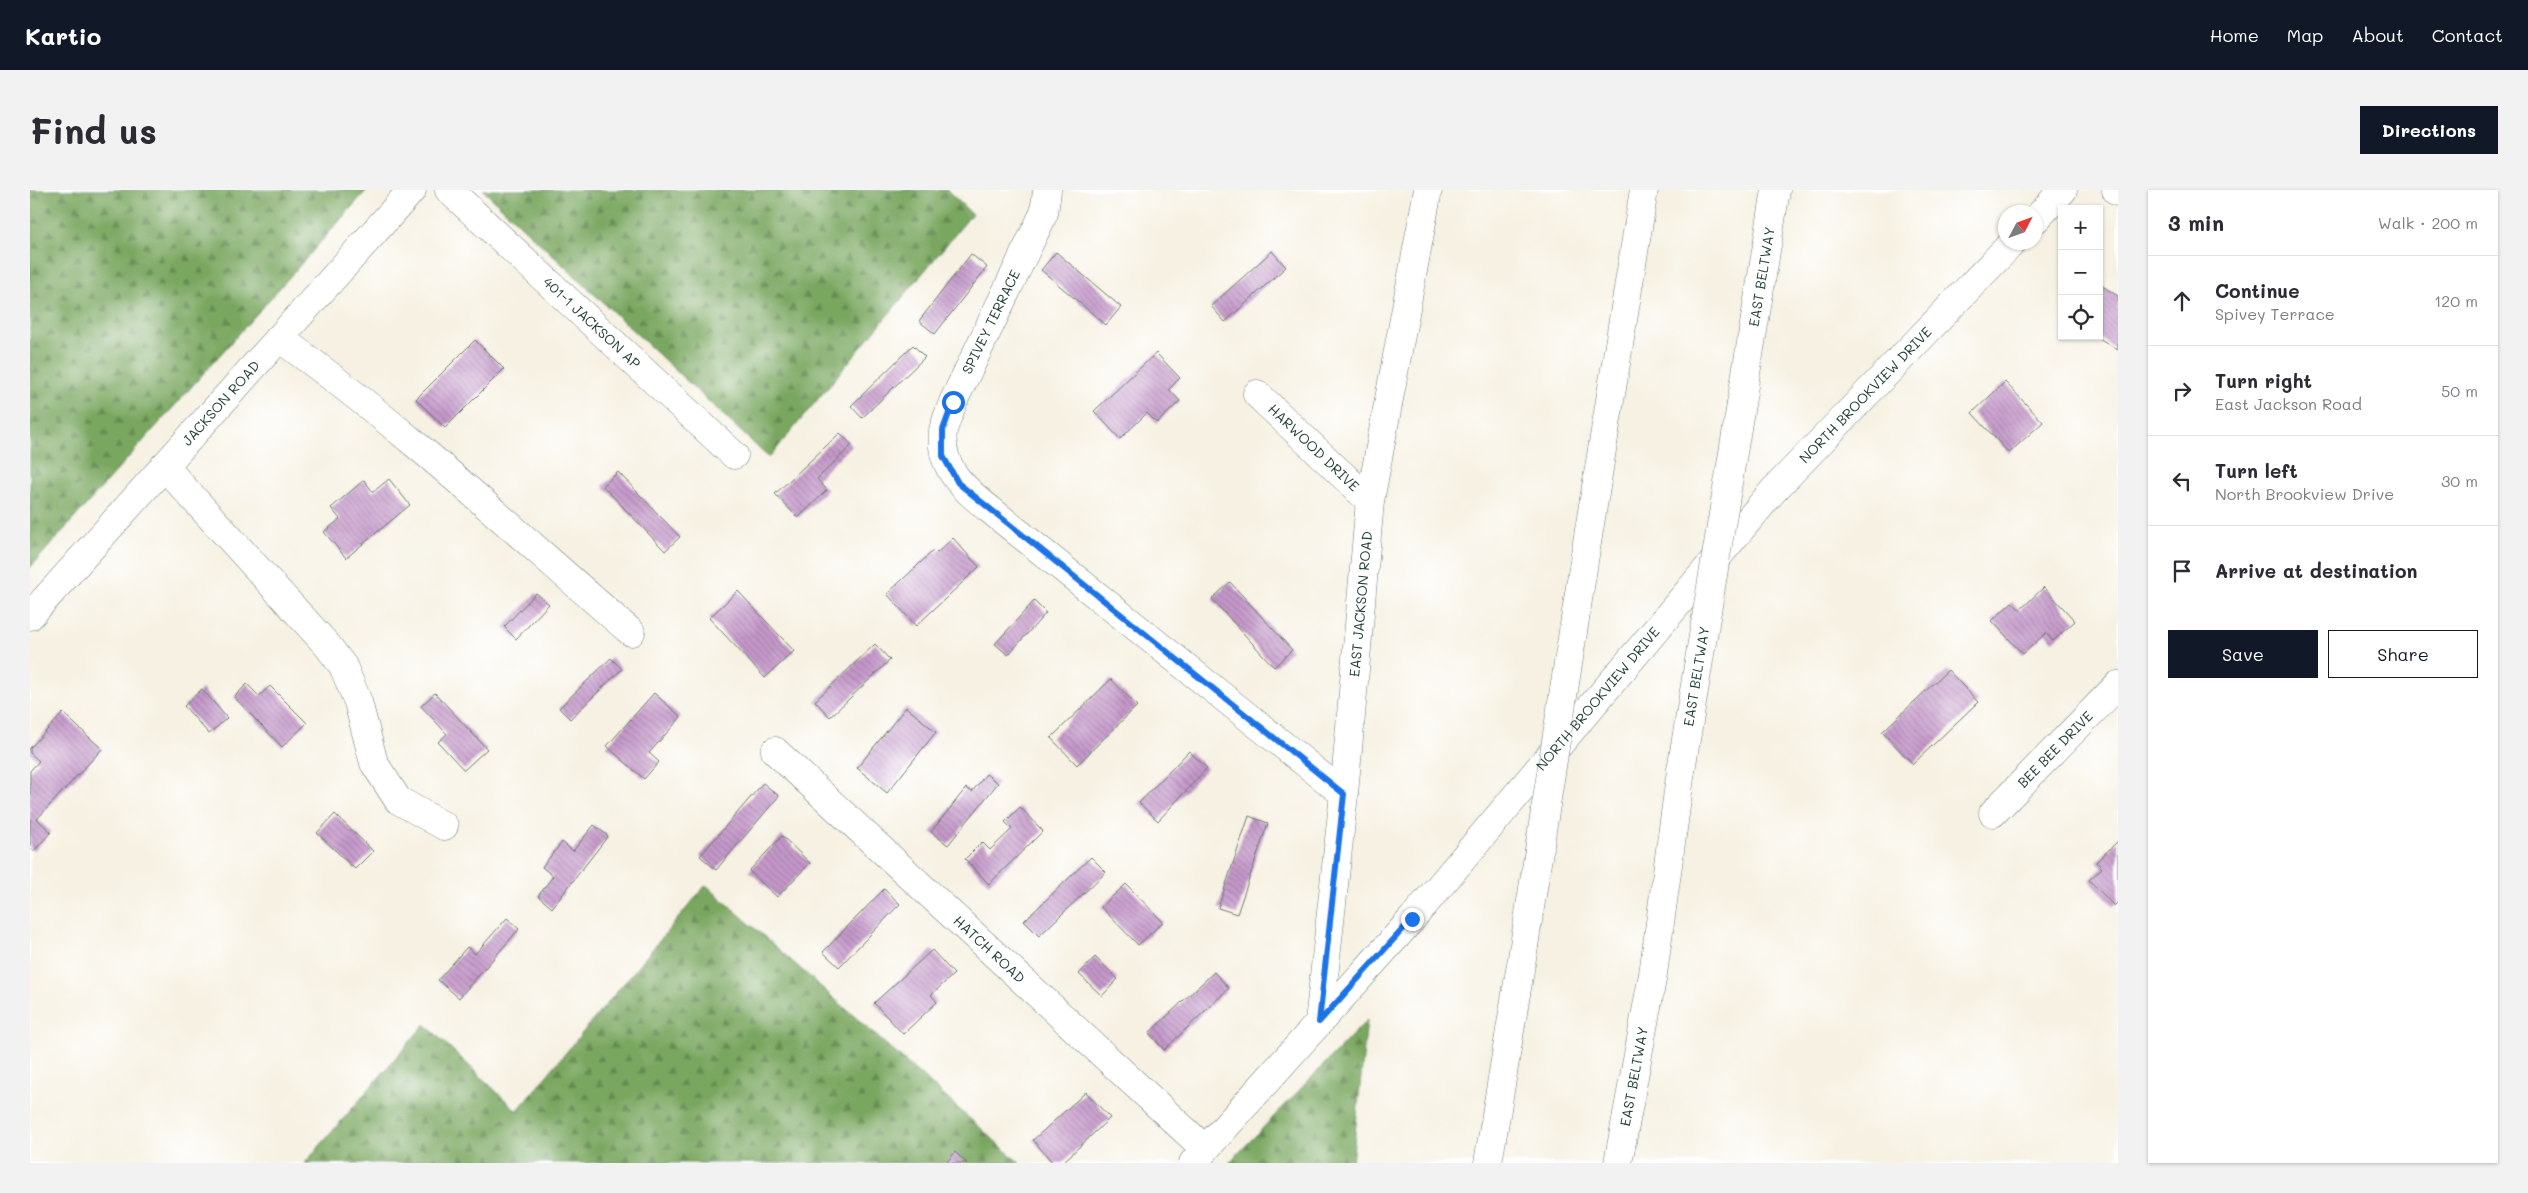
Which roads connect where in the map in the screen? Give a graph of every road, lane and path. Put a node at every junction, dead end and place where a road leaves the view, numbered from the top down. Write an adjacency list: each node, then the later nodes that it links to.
1 (412, 190): 10 (main road, JACKSON ROAD)
2 (449, 190): 12 (main road, 401-1 JACKSON AP)
3 (1047, 190): 19 (main road, SPIVEY TERRACE)
4 (1428, 190): 14 (main road, EAST JACKSON ROAD)
5 (1644, 190): 24 (main road, bridge)
6 (1776, 190): 25 (main road, EAST BELTWAY, bridge)
7 (2064, 190): 8 (main road)
8 (2043, 212)
9 (2005, 250): 22 (main road, NORTH BROOKVIEW DRIVE)
10 (279, 338): 13 (main road, JACKSON ROAD); 16 (main road)
11 (1257, 394): 14 (main road, HARWOOD DRIVE)
12 (734, 455)
13 (164, 466): 15 (main road, JACKSON ROAD); 21 (main road)
14 (1370, 501): 19 (main road, EAST JACKSON ROAD)
15 (30, 616)
16 (631, 632)
17 (2118, 685): 20 (main road, BEE BEE DRIVE)
18 (775, 751): 23 (main road, HATCH ROAD)
19 (1344, 794): 22 (main road, EAST JACKSON ROAD)
20 (1993, 813)
21 (444, 826)
22 (1319, 1022): 23 (main road, NORTH BROOKVIEW DRIVE)
23 (1199, 1156)
24 (1488, 1163)
25 (1618, 1163)

